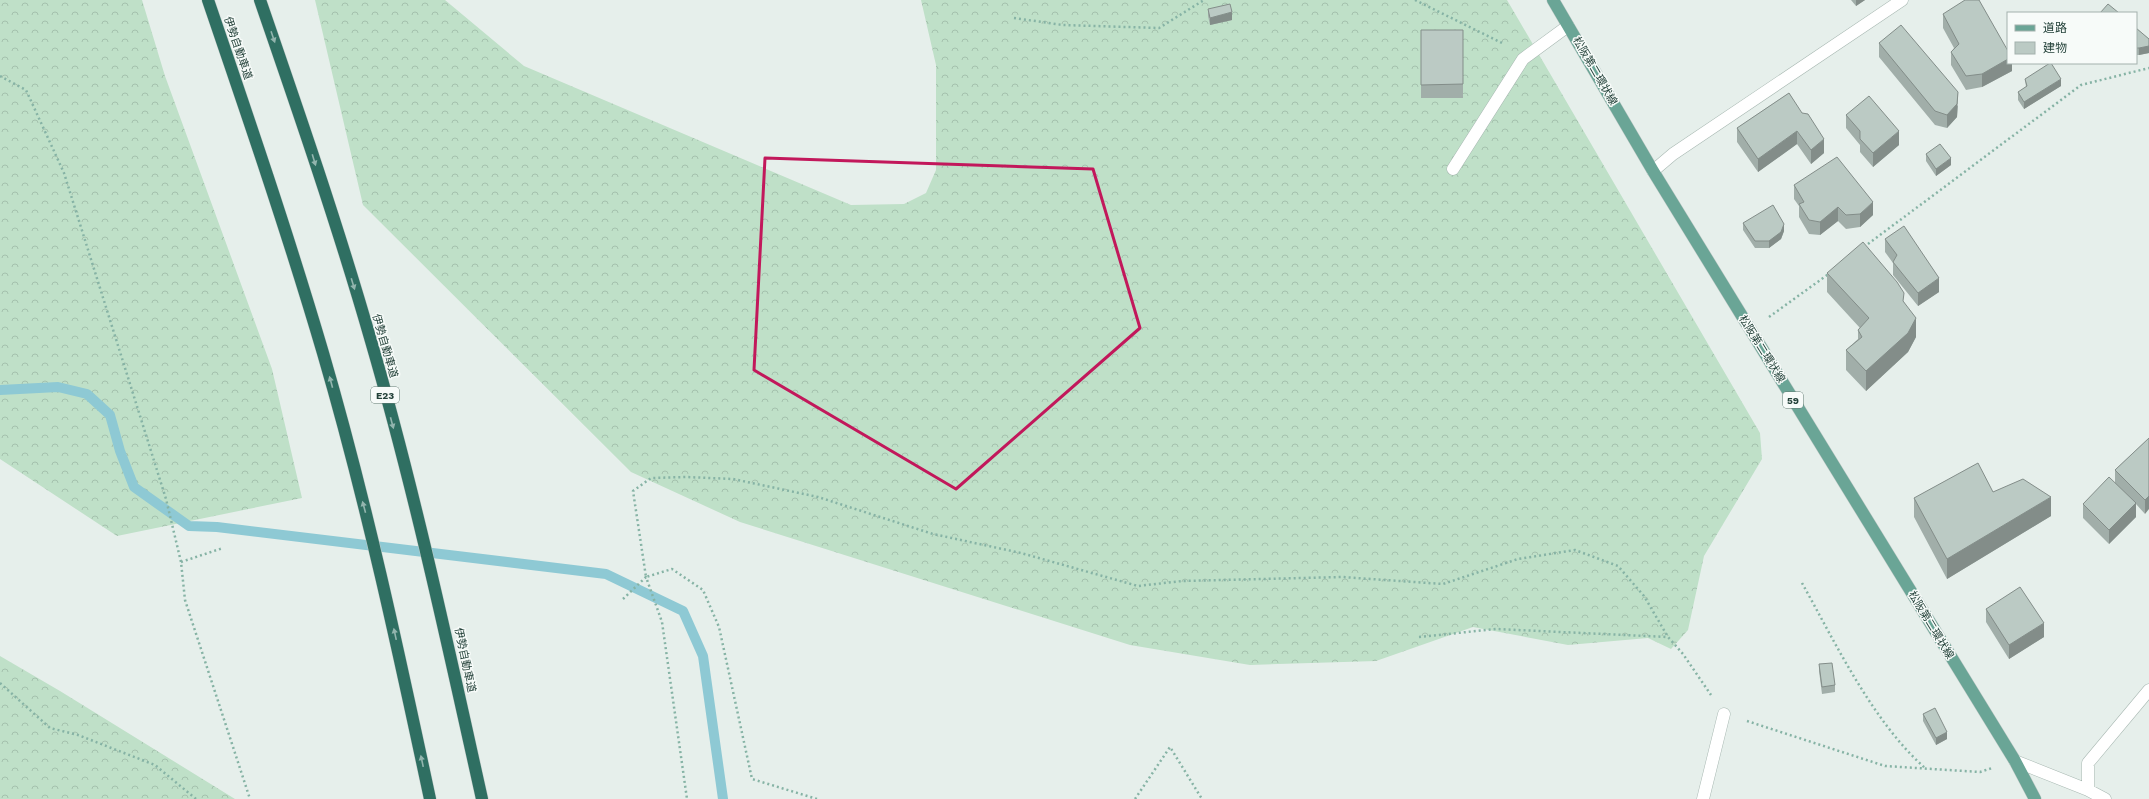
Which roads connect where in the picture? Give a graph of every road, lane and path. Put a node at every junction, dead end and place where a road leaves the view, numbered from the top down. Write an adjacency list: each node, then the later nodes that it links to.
1 (208, 0): 32 (highway, 伊勢自動車道, one-way to 1)
2 (260, 0): 33 (highway, 伊勢自動車道 / E23, one-way to 33)
3 (1204, 0): 7 (path)
4 (1414, 0): 9 (path)
5 (1553, 0): 8 (main road, 松阪第二環状線 / 59)
6 (1902, 0): 13 (street)
7 (1014, 18)
8 (1568, 26): 9 (street); 13 (main road, 松阪第二環状線 / 59)
9 (1523, 59): 12 (street)
10 (2149, 68): 14 (path)
11 (0, 76): 18 (path)
12 (1453, 169)
13 (1653, 171): 16 (main road, 松阪第二環状線 / 59)
14 (1859, 251)
15 (1834, 270): 16 (path)
16 (1751, 330): 27 (main road, 松阪第二環状線 / 59)
17 (223, 548): 18 (path)
18 (181, 562): 31 (path)
19 (646, 577): 21 (path); 23 (path); 34 (path); 35 (path)
20 (1802, 583): 28 (path)
21 (623, 599)
22 (1419, 636): 23 (path)
23 (1668, 637): 26 (path)
24 (0, 682): 30 (path)
25 (2149, 690): 29 (street)
26 (1724, 714): 28 (path); 38 (street)
27 (2015, 761): 28 (path); 29 (street); 39 (main road, 松阪第二環状線 / 59)
28 (1926, 768)
29 (2088, 790): 40 (street)
30 (196, 799)
31 (250, 799)
32 (430, 799)
33 (482, 799)
34 (687, 799)
35 (817, 799)
36 (1136, 799): 37 (path)
37 (1202, 799)
38 (1703, 799)
39 (2035, 799)
40 (2105, 799)

